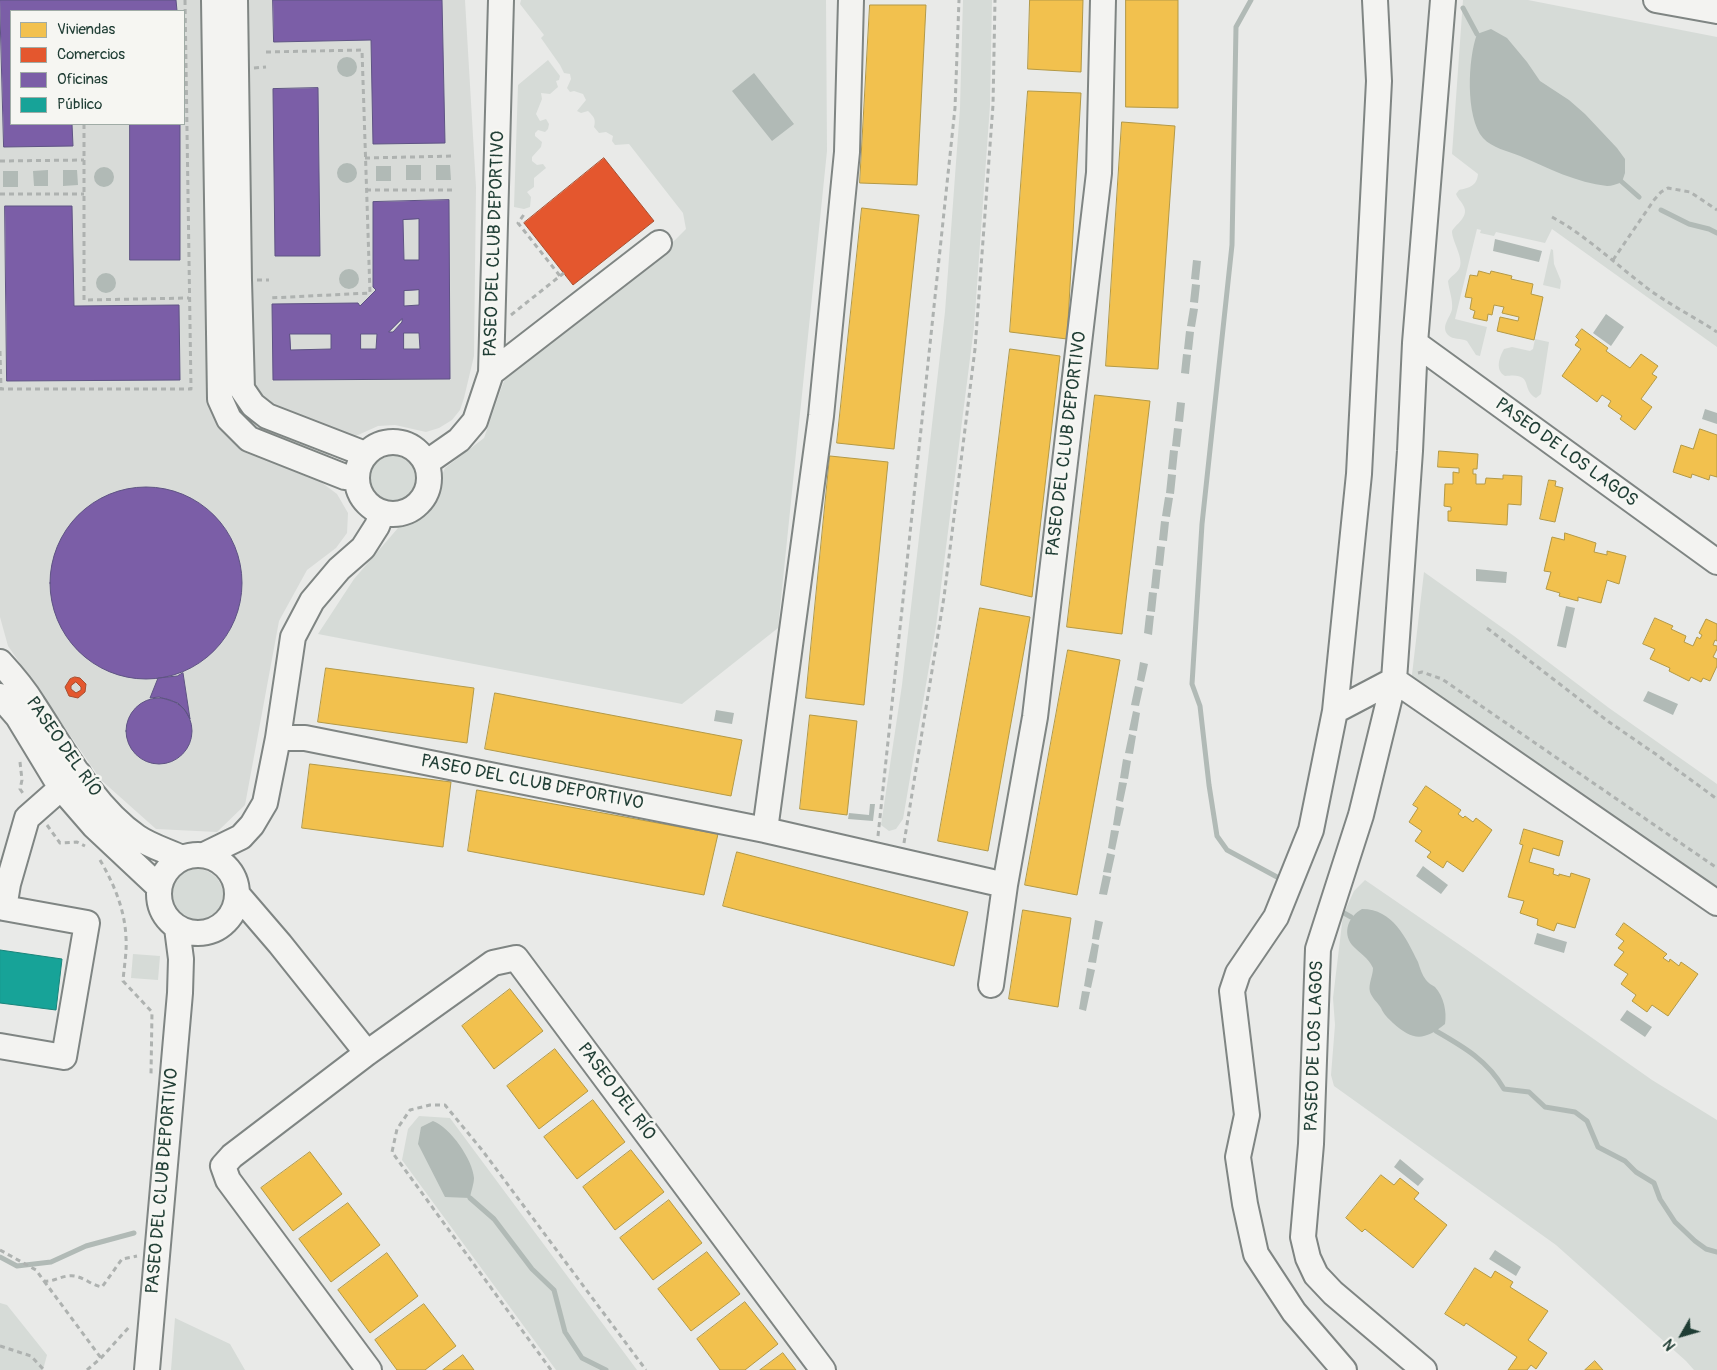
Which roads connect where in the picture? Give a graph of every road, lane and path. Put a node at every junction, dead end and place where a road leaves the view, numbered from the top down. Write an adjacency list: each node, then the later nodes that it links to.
1 (185, 0): 13 (path)
2 (214, 0): 40 (street)
3 (235, 0): 38 (street)
4 (501, 0): 33 (street, PASEO DEL CLUB DEPORTIVO)
5 (851, 0): 53 (street)
6 (959, 0): 57 (path)
7 (995, 0): 59 (path)
8 (1103, 0): 61 (street, PASEO DEL CLUB DEPORTIVO)
9 (1375, 0): 47 (street)
10 (1443, 0): 35 (street, PASEO DE LOS LAGOS)
11 (1656, 0): 12 (street)
12 (1717, 11)
13 (185, 52): 31 (path)
14 (266, 52): 17 (path)
15 (84, 125): 18 (path)
16 (455, 156): 17 (path)
17 (365, 158): 20 (path)
18 (84, 160): 19 (path); 23 (path)
19 (0, 161)
20 (366, 190): 21 (path); 32 (path)
21 (455, 190)
22 (0, 194): 23 (path)
23 (84, 194): 31 (path)
24 (1717, 210): 28 (path)
25 (525, 214): 30 (path)
26 (1552, 217): 28 (path)
27 (659, 242): 37 (street)
28 (1613, 260): 34 (path)
29 (564, 273): 30 (path)
30 (560, 276): 33 (path)
31 (189, 298): 36 (path)
32 (269, 298)
33 (493, 329): 37 (street, PASEO DEL CLUB DEPORTIVO)
34 (1717, 332)
35 (1415, 343): 42 (street, PASEO DE LOS LAGOS); 45 (street, PASEO DE LOS LAGOS)
36 (0, 351)
37 (491, 373): 39 (street, PASEO DEL CLUB DEPORTIVO)
38 (366, 454): 39 (street); 40 (street)
39 (426, 463): 41 (street)
40 (357, 479): 41 (street)
41 (382, 513): 48 (street)
42 (1717, 562)
43 (1487, 628): 51 (path)
44 (0, 662): 50 (street, PASEO DEL RÍO)
45 (1404, 677): 47 (street); 60 (path); 64 (street); 88 (street, PASEO DE LOS LAGOS)
46 (0, 696): 50 (street, PASEO DEL RÍO)
47 (1335, 712): 87 (street)
48 (288, 737): 53 (street, PASEO DEL CLUB DEPORTIVO); 54 (street)
49 (20, 760): 52 (path)
50 (70, 781): 52 (street); 58 (street, PASEO DEL RÍO); 62 (street, PASEO DEL RÍO)
51 (1717, 799)
52 (36, 810): 55 (path); 65 (street)
53 (765, 830): 57 (street, PASEO DEL CLUB DEPORTIVO)
54 (241, 837): 58 (street); 63 (street)
55 (89, 849)
56 (95, 852): 73 (path)
57 (876, 856): 59 (street, PASEO DEL CLUB DEPORTIVO)
58 (193, 857): 62 (street); 63 (street)
59 (901, 860): 61 (street, PASEO DEL CLUB DEPORTIVO)
60 (1717, 868)
61 (1005, 885): 69 (street, PASEO DEL CLUB DEPORTIVO)
62 (159, 887): 67 (street)
63 (236, 887): 66 (street); 68 (street)
64 (1717, 903)
65 (2, 910): 71 (street)
66 (222, 925): 67 (street); 68 (street); 70 (street, PASEO DEL CLUB DEPORTIVO)
67 (177, 928): 70 (street, PASEO DEL CLUB DEPORTIVO)
68 (280, 944): 72 (street)
69 (992, 985)
70 (180, 993): 82 (street, PASEO DEL CLUB DEPORTIVO)
71 (0, 1046)
72 (367, 1053): 83 (street, PASEO DEL RÍO); 86 (street, PASEO DEL RÍO)
73 (151, 1081)
74 (0, 1250): 76 (path)
75 (138, 1264): 76 (path)
76 (44, 1281): 79 (path)
77 (130, 1334): 79 (path)
78 (0, 1346): 80 (path)
79 (101, 1358): 81 (path)
80 (44, 1370)
81 (86, 1370)
82 (147, 1370)
83 (369, 1370)
84 (551, 1370): 85 (path)
85 (646, 1370)
86 (823, 1370)
87 (1344, 1370)
88 (1424, 1370)

